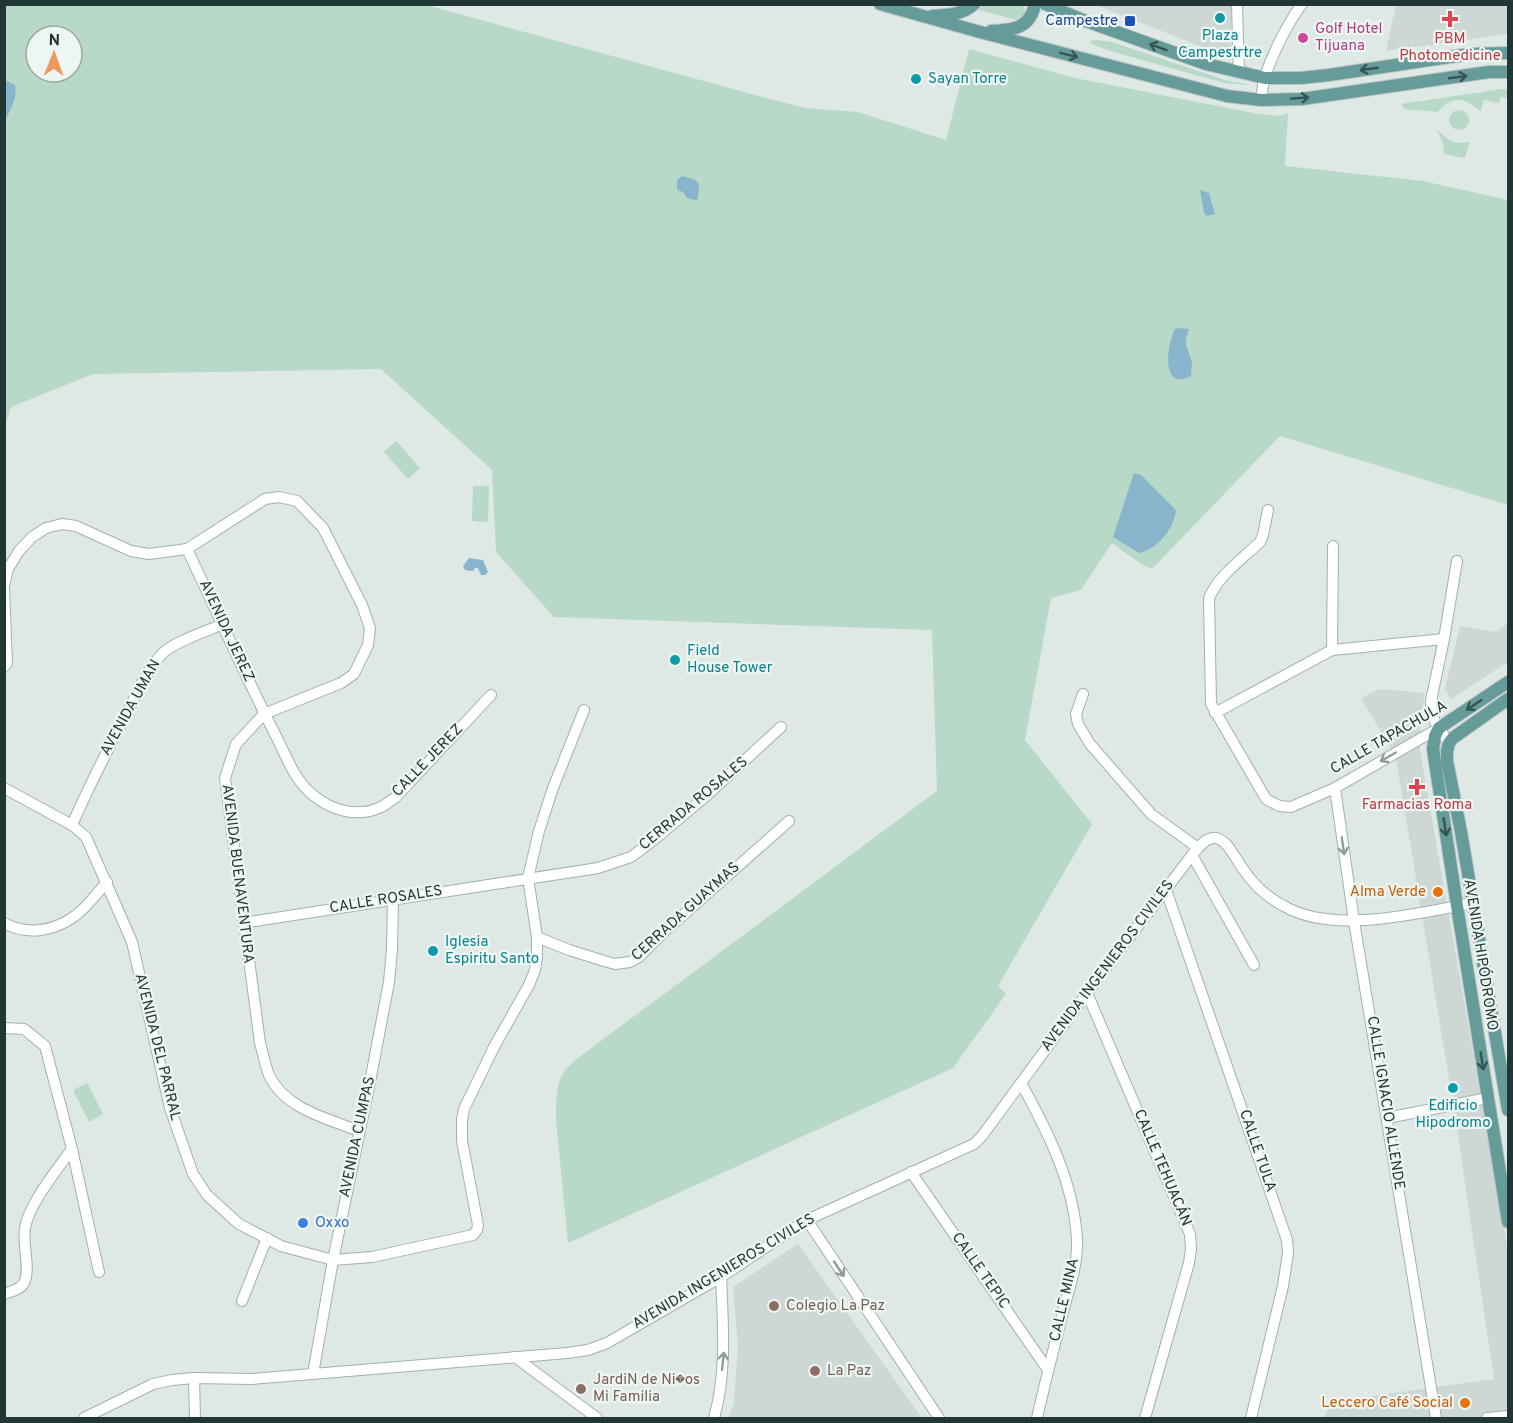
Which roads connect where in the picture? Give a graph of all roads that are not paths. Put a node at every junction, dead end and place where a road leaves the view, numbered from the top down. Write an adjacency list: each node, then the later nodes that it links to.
1 (880, 4): 7 (main road)
2 (975, 4): 7 (main road)
3 (1035, 4): 8 (main road)
4 (1045, 4): 11 (main road, one-way to 4)
5 (1237, 4): 11 (street)
6 (1300, 6): 12 (street)
7 (921, 16): 8 (main road)
8 (980, 32): 13 (main road, one-way to 13)
9 (1509, 53): 12 (main road, one-way to 12)
10 (1509, 72): 13 (main road, one-way to 10)
11 (1239, 73): 12 (main road)
12 (1264, 78): 13 (street)
13 (1261, 100)
14 (1268, 510): 28 (street)
15 (1333, 546): 21 (street)
16 (187, 549): 18 (street, AVENIDA BUENAVENTURA); 19 (street, AVENIDA JEREZ); 29 (street, AVENIDA BUENAVENTURA)
17 (1457, 561): 20 (street)
18 (4, 587): 22 (street, AVENIDA BUENAVENTURA)
19 (223, 624): 29 (street, AVENIDA JEREZ); 36 (street, AVENIDA UMAN)
20 (1444, 639): 21 (street); 31 (street)
21 (1332, 650): 28 (street)
22 (4, 667)
23 (1509, 682): 31 (main road, CALLE TAPACHULA, one-way to 31)
24 (1083, 694): 37 (street)
25 (491, 695): 29 (street, CALLE JEREZ)
26 (1509, 699): 32 (main road, CALLE TAPACHULA)
27 (584, 710): 38 (street)
28 (1215, 713): 34 (street, CALLE TAPACHULA)
29 (264, 714): 46 (street, AVENIDA BUENAVENTURA)
30 (781, 727): 38 (street, CERRADA ROSALES)
31 (1439, 728): 32 (street); 34 (street, CALLE TAPACHULA, one-way to 34); 43 (main road, AVENIDA HIPÓDROMO, one-way to 43)
32 (1449, 743): 42 (main road, AVENIDA HIPÓDROMO)
33 (4, 788): 36 (street, AVENIDA DEL PARRAL)
34 (1335, 788): 44 (street, CALLE IGNACIO ALLENDE, one-way to 44)
35 (789, 821): 47 (street, CERRADA GUAYMAS)
36 (72, 825): 39 (street, AVENIDA DEL PARRAL)
37 (1195, 852): 40 (street, AVENIDA INGENIEROS CIVILES); 44 (street, AVENIDA INGENIEROS CIVILES); 48 (street)
38 (528, 878): 41 (street, CALLE ROSALES); 47 (street, AVENIDA DEL PARRAL)
39 (107, 882): 45 (street); 60 (street, AVENIDA DEL PARRAL)
40 (1166, 890): 49 (street, AVENIDA INGENIEROS CIVILES); 78 (street, CALLE TULA)
41 (393, 899): 46 (street, CALLE ROSALES); 55 (street, AVENIDA CUMPAS)
42 (1473, 903): 43 (street); 53 (main road, AVENIDA HIPÓDROMO)
43 (1457, 906): 44 (street); 52 (main road, AVENIDA HIPÓDROMO, one-way to 52)
44 (1354, 921): 54 (street, CALLE IGNACIO ALLENDE)
45 (4, 923)
46 (243, 923): 55 (street, AVENIDA BUENAVENTURA)
47 (537, 938): 61 (street, AVENIDA DEL PARRAL)
48 (1254, 965)
49 (1087, 993): 51 (street, AVENIDA INGENIEROS CIVILES); 77 (street, CALLE TEHUACÁN)
50 (4, 1028): 56 (street)
51 (1021, 1083): 57 (street, AVENIDA INGENIEROS CIVILES); 67 (street, CALLE MINA)
52 (1488, 1098): 54 (street); 59 (main road, AVENIDA HIPÓDROMO)
53 (1509, 1110)
54 (1387, 1118): 79 (street, CALLE IGNACIO ALLENDE)
55 (359, 1131): 61 (street, AVENIDA CUMPAS)
56 (72, 1149): 62 (street); 64 (street)
57 (911, 1172): 58 (street, AVENIDA INGENIEROS CIVILES); 67 (street, CALLE TEPIC)
58 (807, 1220): 63 (street, AVENIDA INGENIEROS CIVILES); 75 (street, one-way to 75)
59 (1509, 1222)
60 (267, 1238): 61 (street, AVENIDA DEL PARRAL); 65 (street)
61 (333, 1260): 68 (street, AVENIDA CUMPAS)
62 (99, 1272)
63 (721, 1278): 66 (street, AVENIDA INGENIEROS CIVILES); 74 (street, one-way to 63)
64 (4, 1294)
65 (242, 1301)
66 (515, 1357): 68 (street, AVENIDA INGENIEROS CIVILES); 73 (street)
67 (1048, 1370): 76 (street, CALLE MINA)
68 (313, 1374): 69 (street, AVENIDA INGENIEROS CIVILES)
69 (194, 1378): 71 (street, AVENIDA INGENIEROS CIVILES); 72 (street)
70 (1509, 1416): 80 (street)
71 (84, 1419)
72 (195, 1419)
73 (597, 1419)
74 (714, 1419)
75 (939, 1419)
76 (1037, 1419)
77 (1145, 1419)
78 (1251, 1419)
79 (1436, 1419)
80 (1487, 1419)

